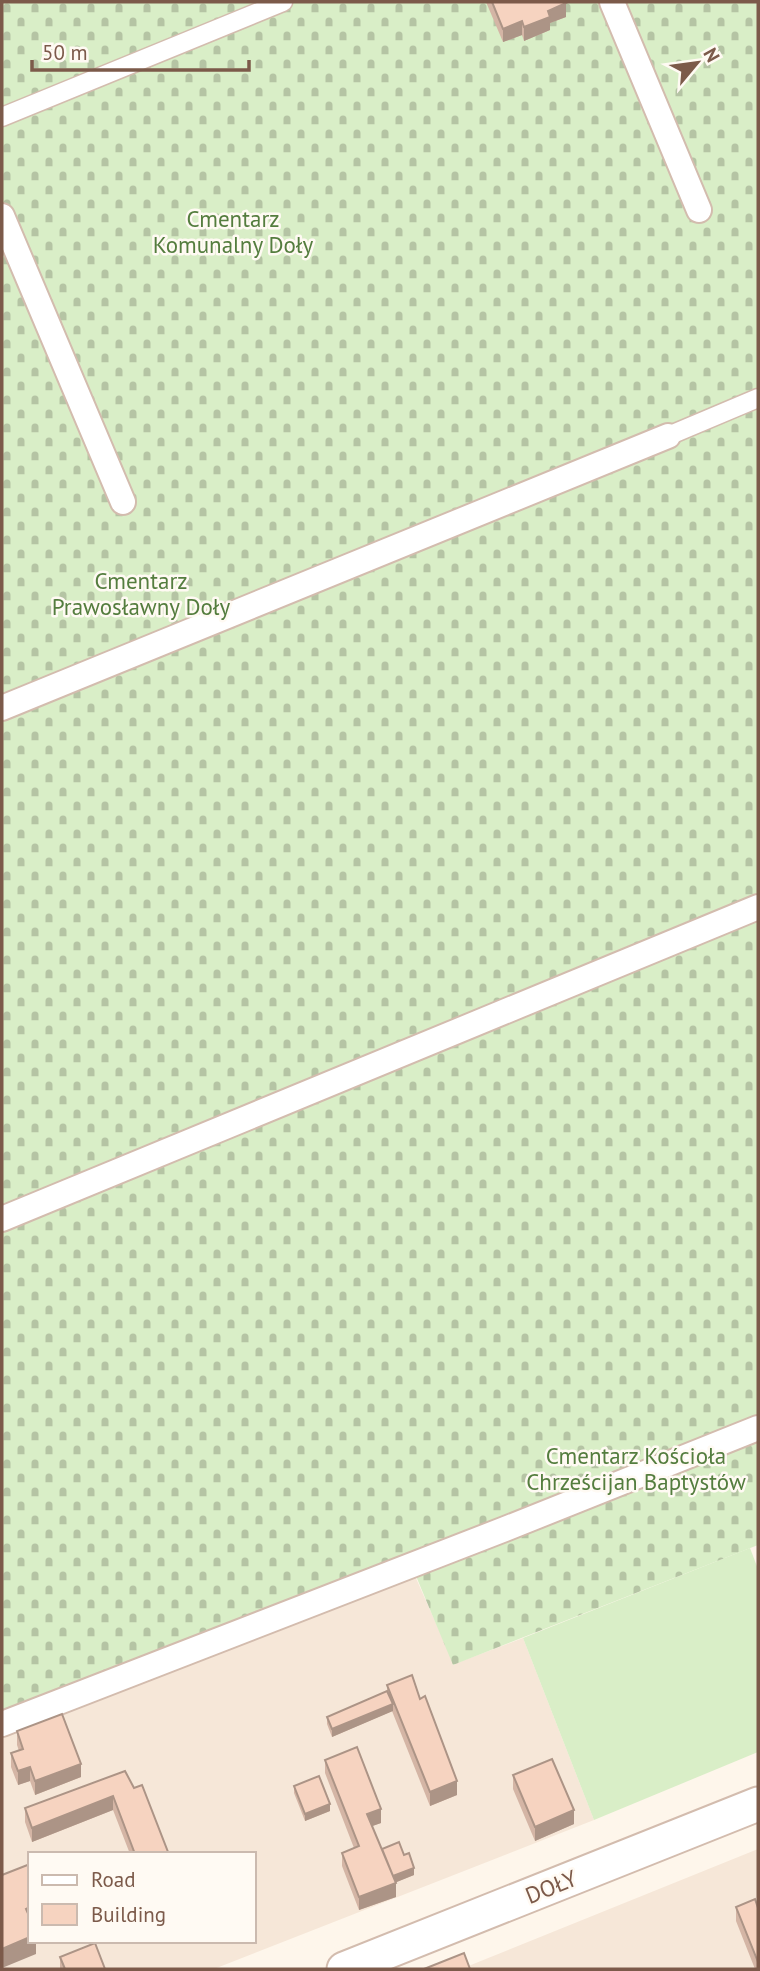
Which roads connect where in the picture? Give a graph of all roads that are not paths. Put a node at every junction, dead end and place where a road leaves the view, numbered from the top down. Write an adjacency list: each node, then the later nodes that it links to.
1 (282, 2): 3 (lane)
2 (612, 2): 4 (street)
3 (2, 117)
4 (699, 210)
5 (2, 216): 8 (street)
6 (758, 398): 7 (lane)
7 (668, 436): 9 (street)
8 (123, 502)
9 (2, 708)
10 (758, 907): 11 (street)
11 (2, 1219)
12 (758, 1428): 13 (street)
13 (2, 1724)
14 (758, 1804): 15 (street, DOŁY)
15 (344, 1969)

